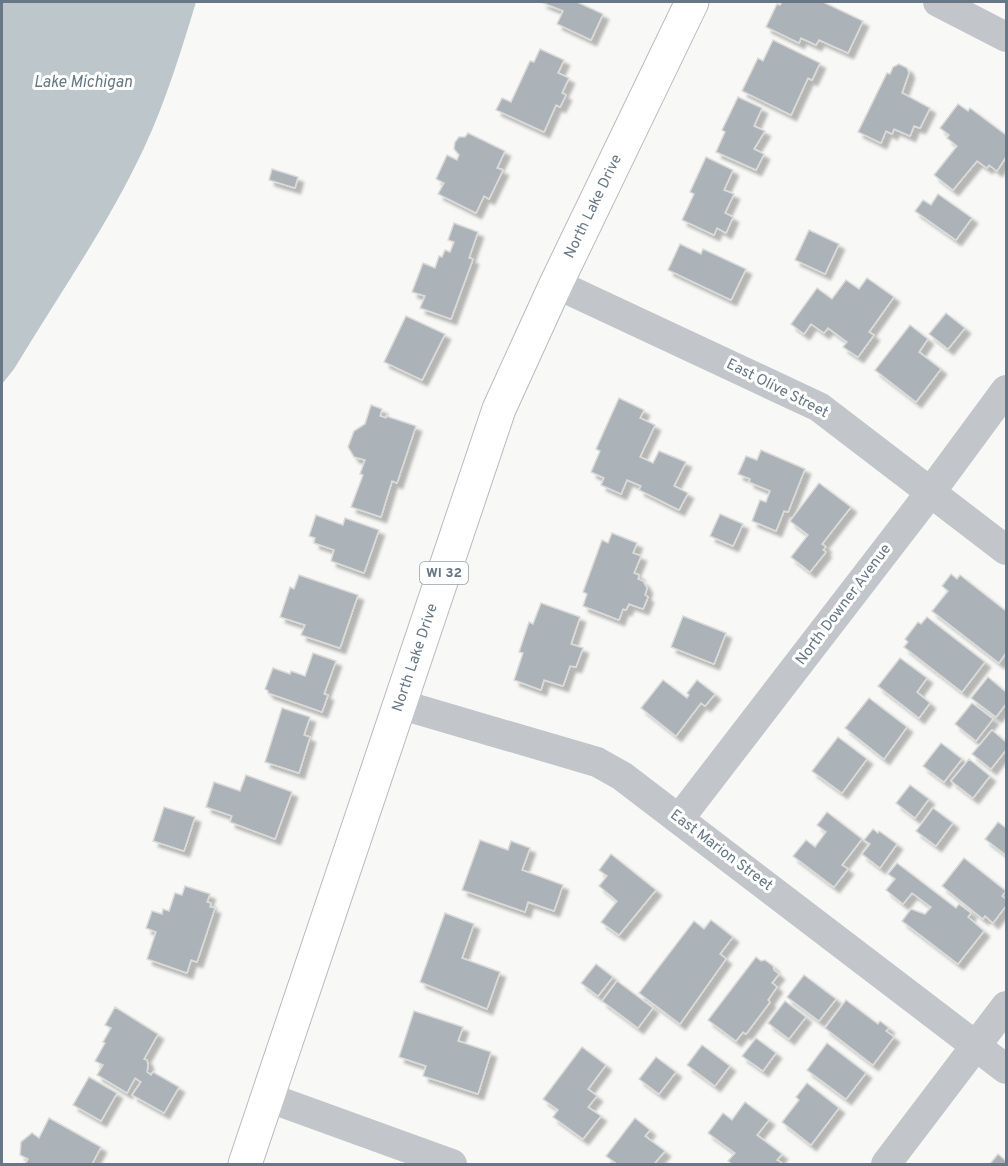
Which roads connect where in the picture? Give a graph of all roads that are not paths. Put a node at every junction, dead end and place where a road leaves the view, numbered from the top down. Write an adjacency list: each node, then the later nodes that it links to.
1 (692, 2): 4 (main road, North Lake Drive / WI 32)
2 (938, 2): 3 (street)
3 (1006, 37)
4 (556, 284): 6 (street, East Olive Street); 8 (main road, North Lake Drive / WI 32)
5 (1006, 390): 6 (street, North Downer Avenue)
6 (930, 493): 7 (street, East Olive Street); 9 (street, North Downer Avenue)
7 (1006, 550)
8 (399, 704): 9 (street, East Marion Street); 13 (main road, North Lake Drive / WI 32)
9 (680, 819): 11 (street, East Marion Street)
10 (1006, 1006): 11 (street)
11 (976, 1046): 12 (street, East Marion Street); 16 (street)
12 (1006, 1069)
13 (267, 1097): 14 (main road, North Lake Drive / WI 32); 15 (street)
14 (245, 1164)
15 (452, 1164)
16 (886, 1164)

